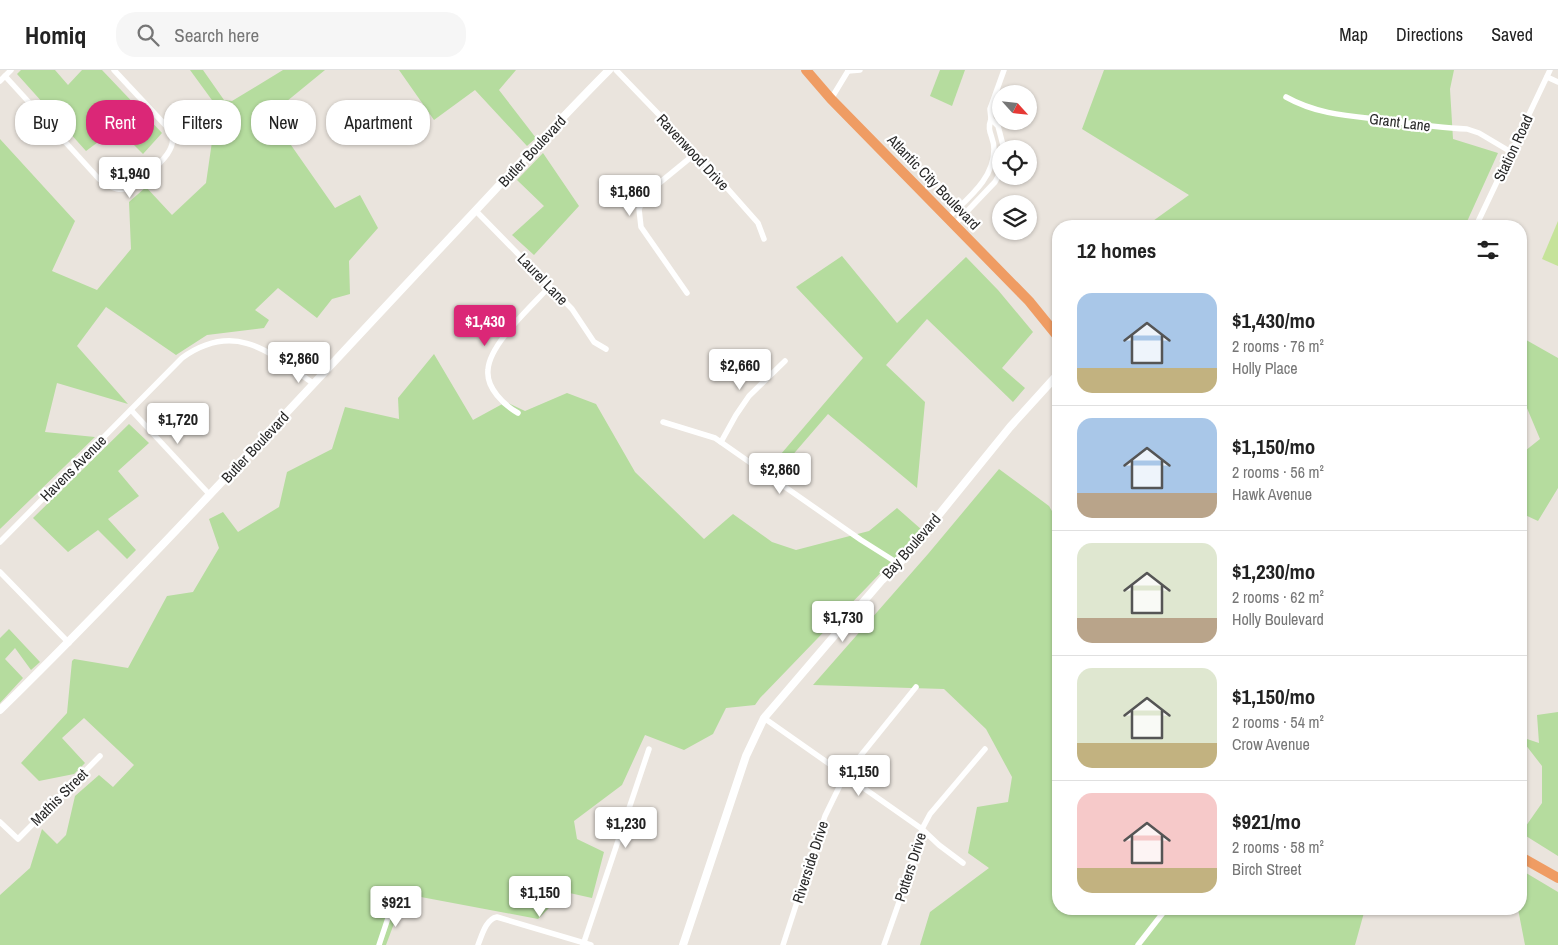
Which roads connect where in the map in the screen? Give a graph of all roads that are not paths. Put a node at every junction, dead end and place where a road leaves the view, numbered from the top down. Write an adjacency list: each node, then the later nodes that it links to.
1 (11, 70): 10 (street)
2 (114, 70): 10 (street)
3 (609, 70): 21 (street, Butler Boulevard)
4 (616, 70): 19 (street, Ravenwood Drive)
5 (806, 70): 15 (highway, Atlantic City Boulevard)
6 (860, 70): 9 (street)
7 (1004, 70): 16 (street)
8 (1550, 70): 11 (street, Station Road)
9 (848, 71): 15 (street)
10 (5, 76): 12 (street)
11 (1547, 77): 13 (street); 18 (street, Station Road)
12 (0, 81)
13 (1558, 82)
14 (1286, 97): 18 (street, Grant Lane)
15 (831, 98): 23 (highway, Atlantic City Boulevard)
16 (991, 119): 17 (street); 23 (street)
17 (1002, 140)
18 (1511, 152): 22 (street, Station Road)
19 (696, 153): 24 (street, Ravenwood Drive); 26 (street)
20 (992, 185): 23 (street)
21 (476, 211): 25 (street, Laurel Lane); 31 (street, Butler Boulevard)
22 (1479, 220)
23 (951, 221): 27 (highway, Atlantic City Boulevard)
24 (764, 239)
25 (550, 286): 28 (street, Laurel Lane); 33 (street)
26 (687, 293)
27 (1052, 329)
28 (606, 349)
29 (785, 361): 35 (street)
30 (1052, 381): 38 (street, Bay Boulevard)
31 (314, 384): 32 (street, Havens Avenue); 36 (street, Butler Boulevard)
32 (131, 410): 36 (street); 37 (street, Havens Avenue)
33 (518, 413)
34 (663, 422): 35 (street)
35 (721, 442): 38 (street)
36 (210, 495): 40 (street, Butler Boulevard)
37 (0, 542)
38 (899, 564): 43 (street, Bay Boulevard)
39 (0, 572): 40 (street)
40 (69, 643): 42 (street, Butler Boulevard)
41 (916, 687): 47 (street, Riverside Drive)
42 (0, 710)
43 (764, 718): 47 (street); 59 (street, Bay Boulevard)
44 (649, 749): 55 (street)
45 (985, 749): 49 (street, Potters Drive)
46 (100, 756): 48 (street, Mathis Street)
47 (845, 775): 49 (street); 60 (street, Riverside Drive)
48 (0, 822)
49 (922, 829): 51 (street); 61 (street, Potters Drive)
50 (1527, 860): 52 (highway)
51 (963, 863)
52 (1558, 878)
53 (393, 903): 56 (street)
54 (1161, 915): 62 (street)
55 (583, 944): 57 (street); 58 (street)
56 (379, 945)
57 (478, 945)
58 (591, 945)
59 (683, 945)
60 (783, 945)
61 (884, 945)
62 (1138, 945)

